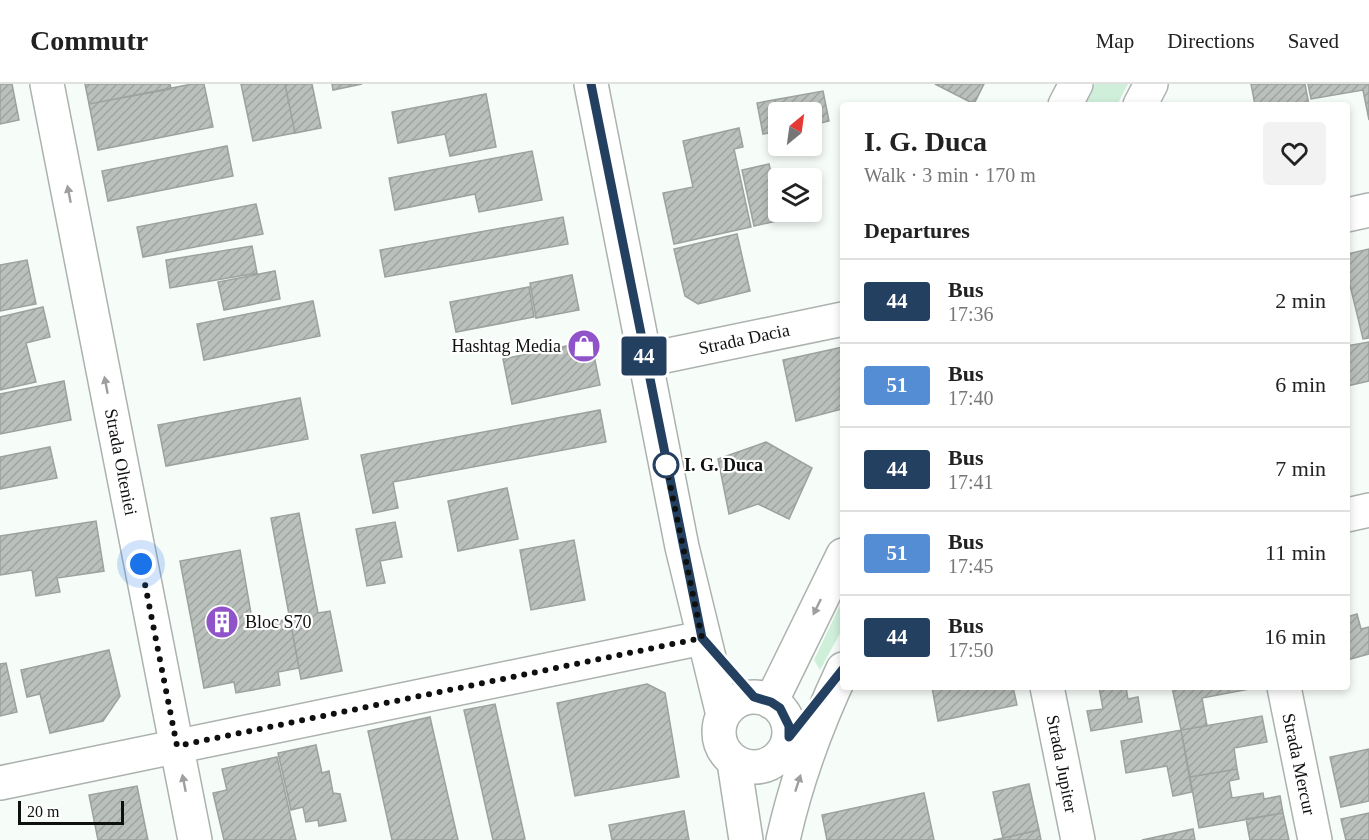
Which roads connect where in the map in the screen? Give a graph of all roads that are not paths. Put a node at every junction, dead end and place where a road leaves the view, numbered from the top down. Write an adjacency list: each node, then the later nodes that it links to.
1 (47, 84): 21 (street, Strada Olteniei, one-way to 1)
2 (591, 84): 10 (street)
3 (1076, 84): 5 (street)
4 (1151, 84): 6 (street)
5 (1067, 102)
6 (1142, 102)
7 (1369, 210): 8 (street)
8 (1350, 213)
9 (840, 320): 10 (street, Strada Dacia)
10 (645, 360): 14 (street)
11 (1369, 510): 12 (street)
12 (1350, 514)
13 (840, 560): 19 (street, one-way to 19)
14 (702, 638): 19 (street); 20 (street); 21 (street)
15 (840, 673): 22 (street)
16 (840, 675): 28 (street, one-way to 16)
17 (1048, 690): 29 (street, Strada Jupiter)
18 (1285, 690): 30 (street, Strada Mercur)
19 (762, 699): 20 (street); 22 (street)
20 (723, 715): 23 (street)
21 (177, 746): 24 (street); 25 (street, Strada Olteniei, one-way to 21)
22 (783, 748): 23 (street); 27 (street)
23 (734, 762): 26 (street)
24 (0, 783)
25 (195, 840)
26 (746, 840)
27 (765, 840)
28 (783, 840)
29 (1078, 840)
30 (1315, 840)

